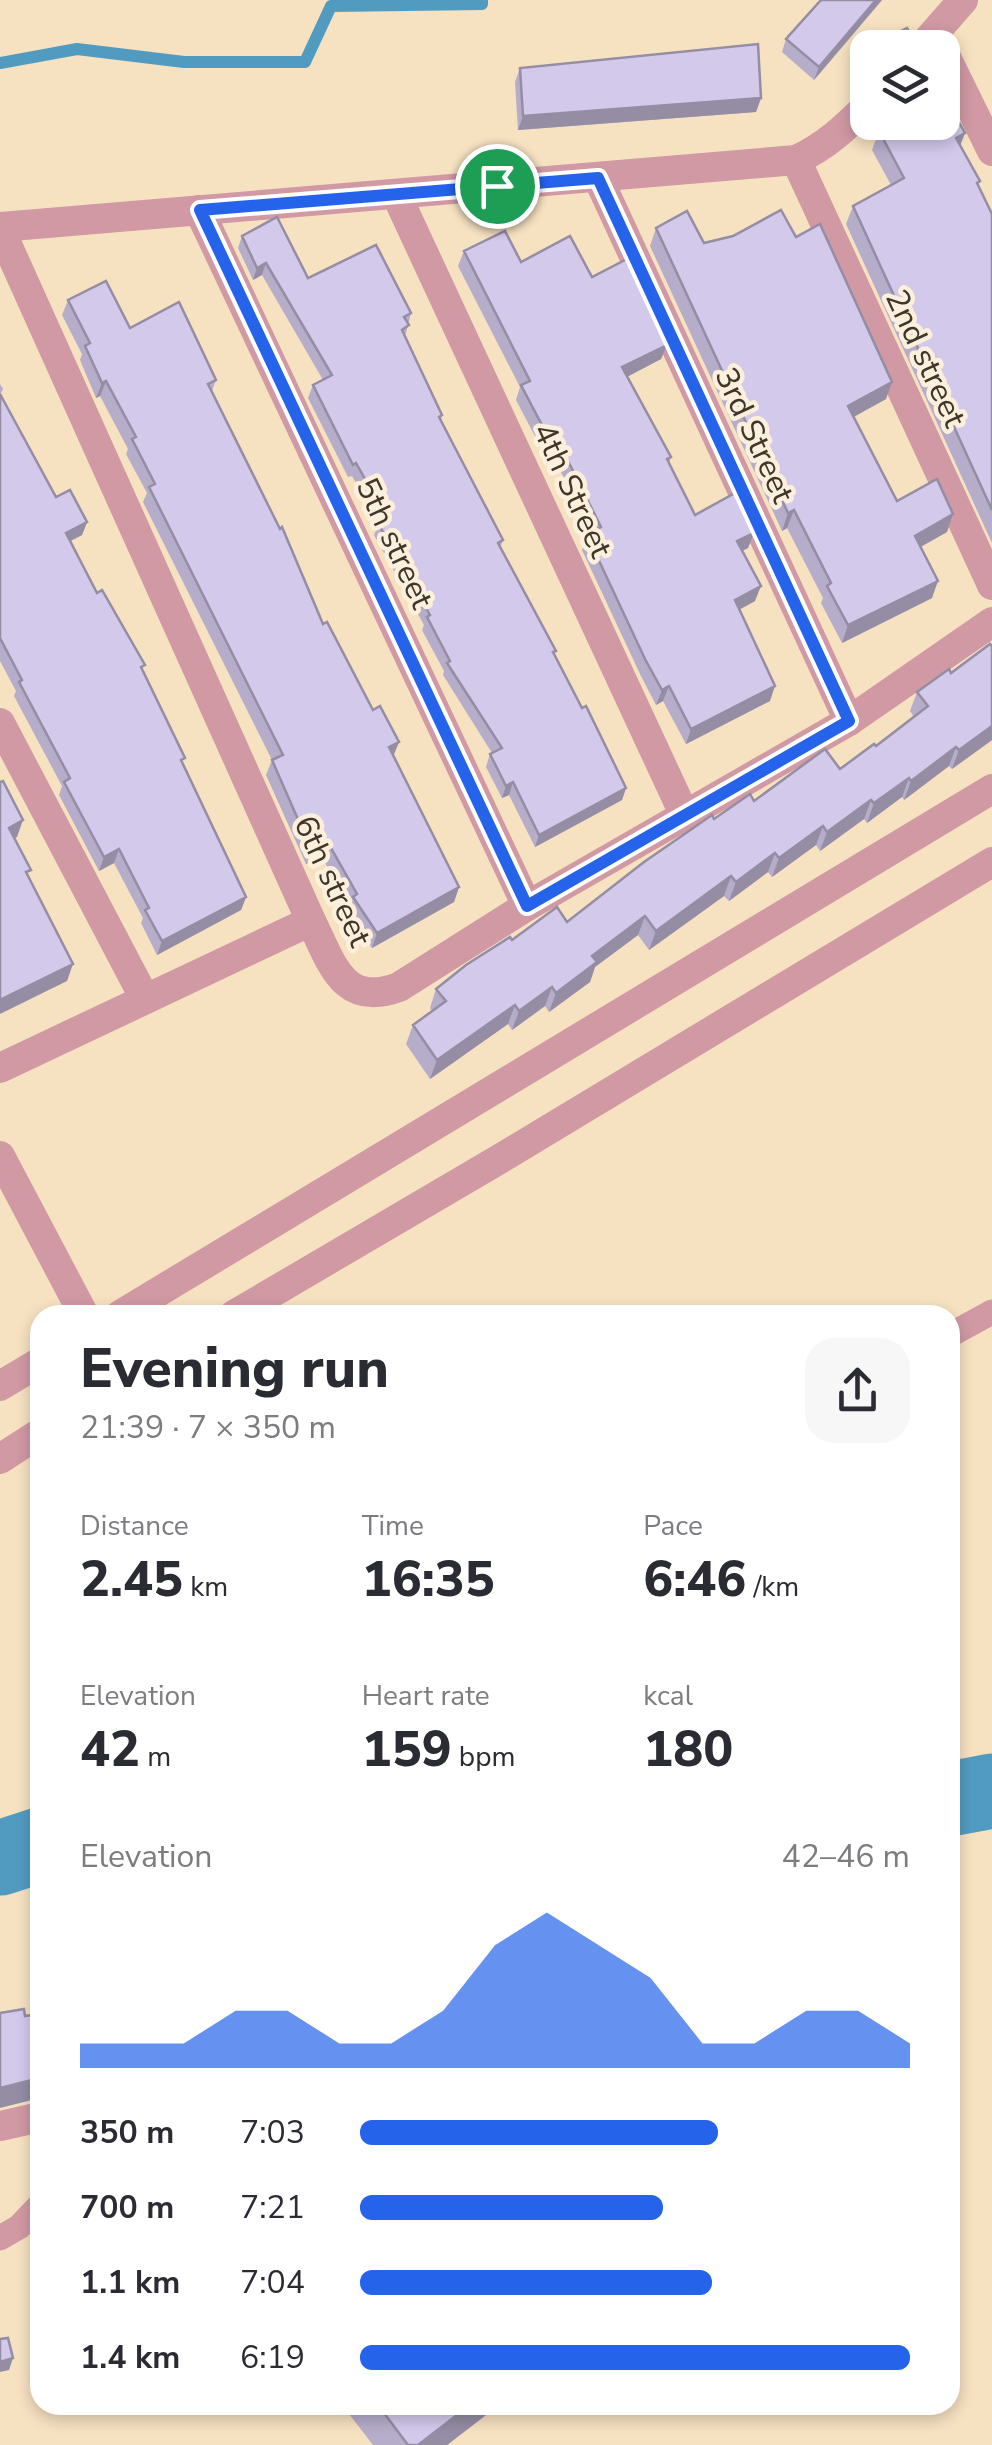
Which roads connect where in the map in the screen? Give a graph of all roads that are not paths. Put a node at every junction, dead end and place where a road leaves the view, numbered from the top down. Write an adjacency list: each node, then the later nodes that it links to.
1 (963, 0): 2 (street)
2 (944, 30)
3 (960, 91): 5 (street)
4 (850, 124): 6 (street)
5 (992, 151)
6 (796, 160): 7 (street); 11 (street, 2nd street)
7 (598, 178): 8 (street); 13 (street, 3rd Street)
8 (396, 194): 9 (street); 16 (street, 4th Street)
9 (200, 210): 10 (street); 18 (street, 5th street)
10 (0, 228): 19 (street, 6th street)
11 (992, 586)
12 (992, 622): 13 (street, 6th street)
13 (849, 721): 16 (street, 6th street)
14 (0, 723): 20 (street)
15 (992, 789): 24 (street)
16 (685, 816): 18 (street, 6th street)
17 (992, 862): 25 (street)
18 (527, 906): 19 (street, 6th street)
19 (311, 921): 20 (street)
20 (145, 999): 21 (street)
21 (0, 1068)
22 (0, 1156): 23 (street)
23 (79, 1305)
24 (137, 1305)
25 (251, 1305)
26 (992, 1312): 27 (lane)
27 (960, 1330)
28 (30, 1368): 29 (street)
29 (0, 1386)
30 (30, 1439): 31 (street)
31 (0, 1458)
32 (30, 2119): 33 (street)
33 (0, 2126)
34 (30, 2215): 35 (lane)
35 (0, 2238)

